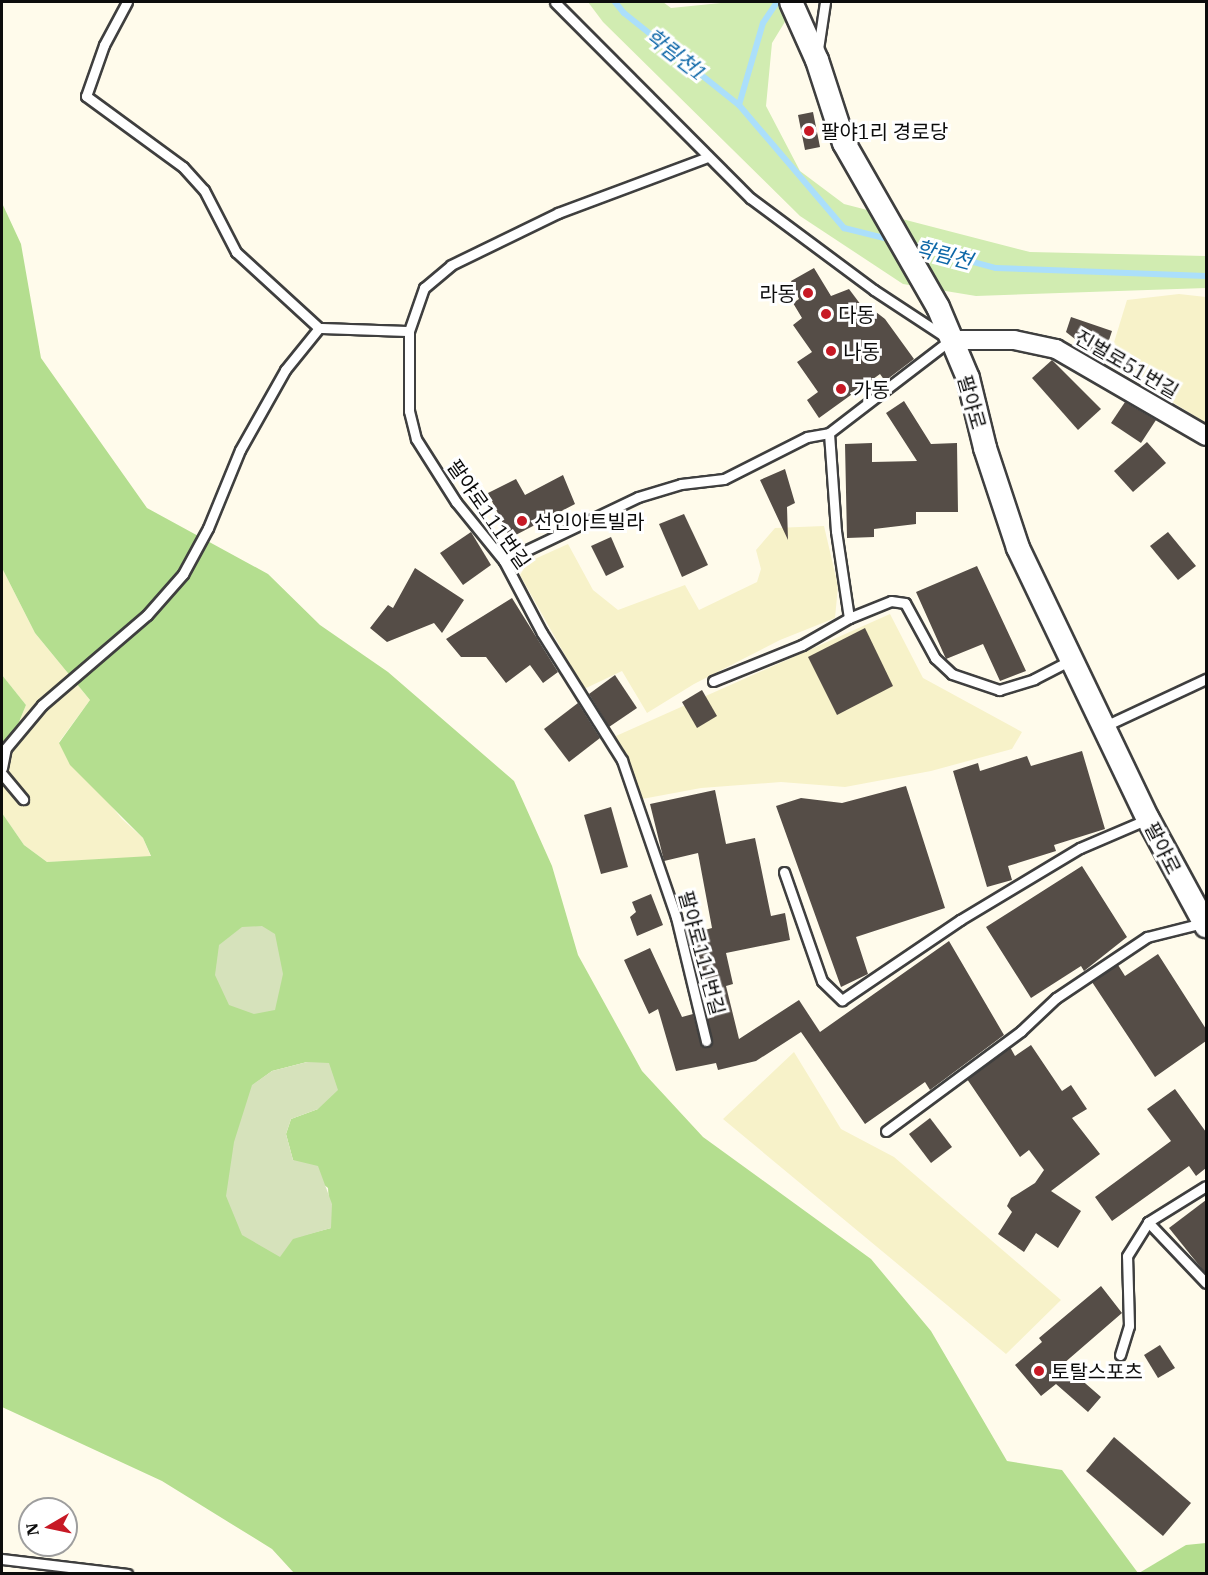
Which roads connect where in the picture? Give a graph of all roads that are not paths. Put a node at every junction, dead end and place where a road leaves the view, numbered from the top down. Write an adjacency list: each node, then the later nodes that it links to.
1 (127, 2): 7 (lane)
2 (555, 2): 6 (lane)
3 (825, 2): 5 (lane)
4 (794, 8): 5 (street, 팔야로)
5 (817, 60): 9 (street, 팔야로)
6 (708, 157): 8 (lane, 팔야로111번길); 9 (lane)
7 (319, 328): 8 (lane); 18 (lane)
8 (409, 331): 12 (lane, 팔야로111번길)
9 (950, 340): 10 (lane); 11 (street, 진벌로51번길); 14 (street, 팔야로)
10 (829, 433): 12 (lane); 13 (lane)
11 (1206, 436)
12 (504, 561): 24 (lane, 팔야로111번길)
13 (849, 618): 14 (lane); 16 (lane)
14 (1071, 660): 17 (street, 팔야로)
15 (1206, 679): 17 (lane)
16 (713, 681)
17 (1103, 728): 21 (street, 팔야로)
18 (2, 768)
19 (2, 774): 20 (lane)
20 (23, 799)
21 (1148, 819): 22 (lane); 23 (street, 팔야로)
22 (784, 872)
23 (1205, 925): 25 (lane, 팔야로)
24 (706, 1041)
25 (886, 1131)
26 (1206, 1186): 27 (lane)
27 (1148, 1222): 28 (lane); 29 (lane)
28 (1206, 1283)
29 (1120, 1355)
30 (2, 1559): 31 (lane)
31 (127, 1574)

